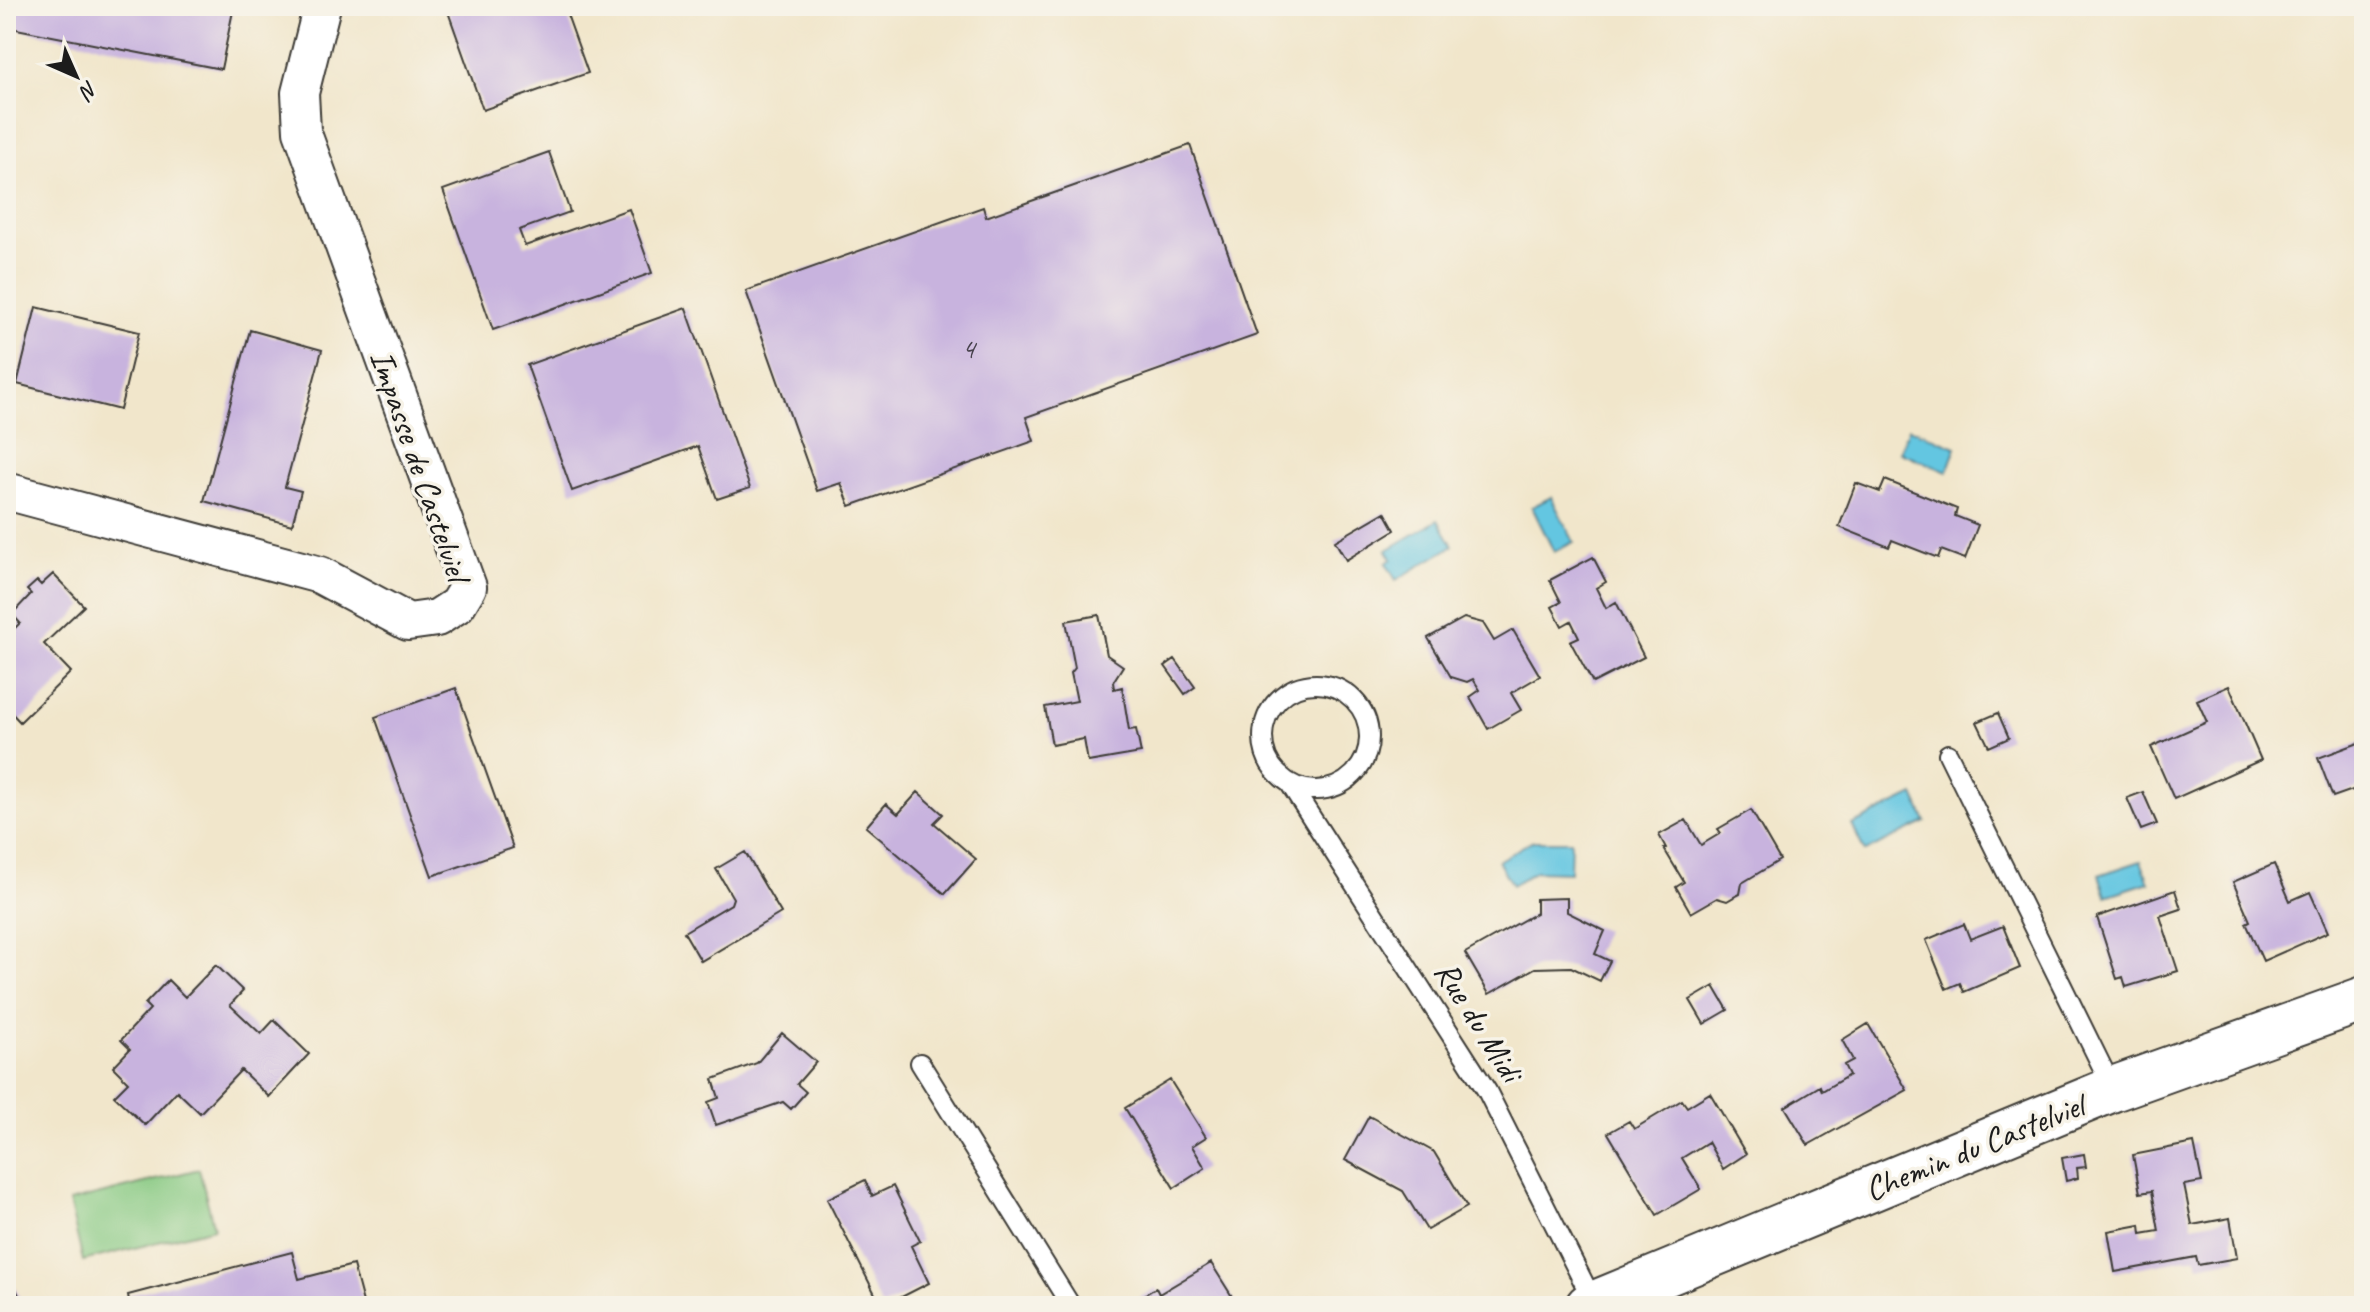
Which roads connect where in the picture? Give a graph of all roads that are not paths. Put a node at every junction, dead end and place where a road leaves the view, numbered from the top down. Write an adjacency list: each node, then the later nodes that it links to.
1 (322, 6): 2 (street, Impasse de Castelviel)
2 (6, 491)
3 (1948, 754): 7 (lane)
4 (1290, 784): 4 (lane); 8 (lane, Rue du Midi)
5 (2364, 999): 7 (street, Chemin du Castelviel)
6 (920, 1063): 9 (lane)
7 (2113, 1089): 8 (street, Chemin du Castelviel)
8 (1592, 1305)
9 (1071, 1306)

